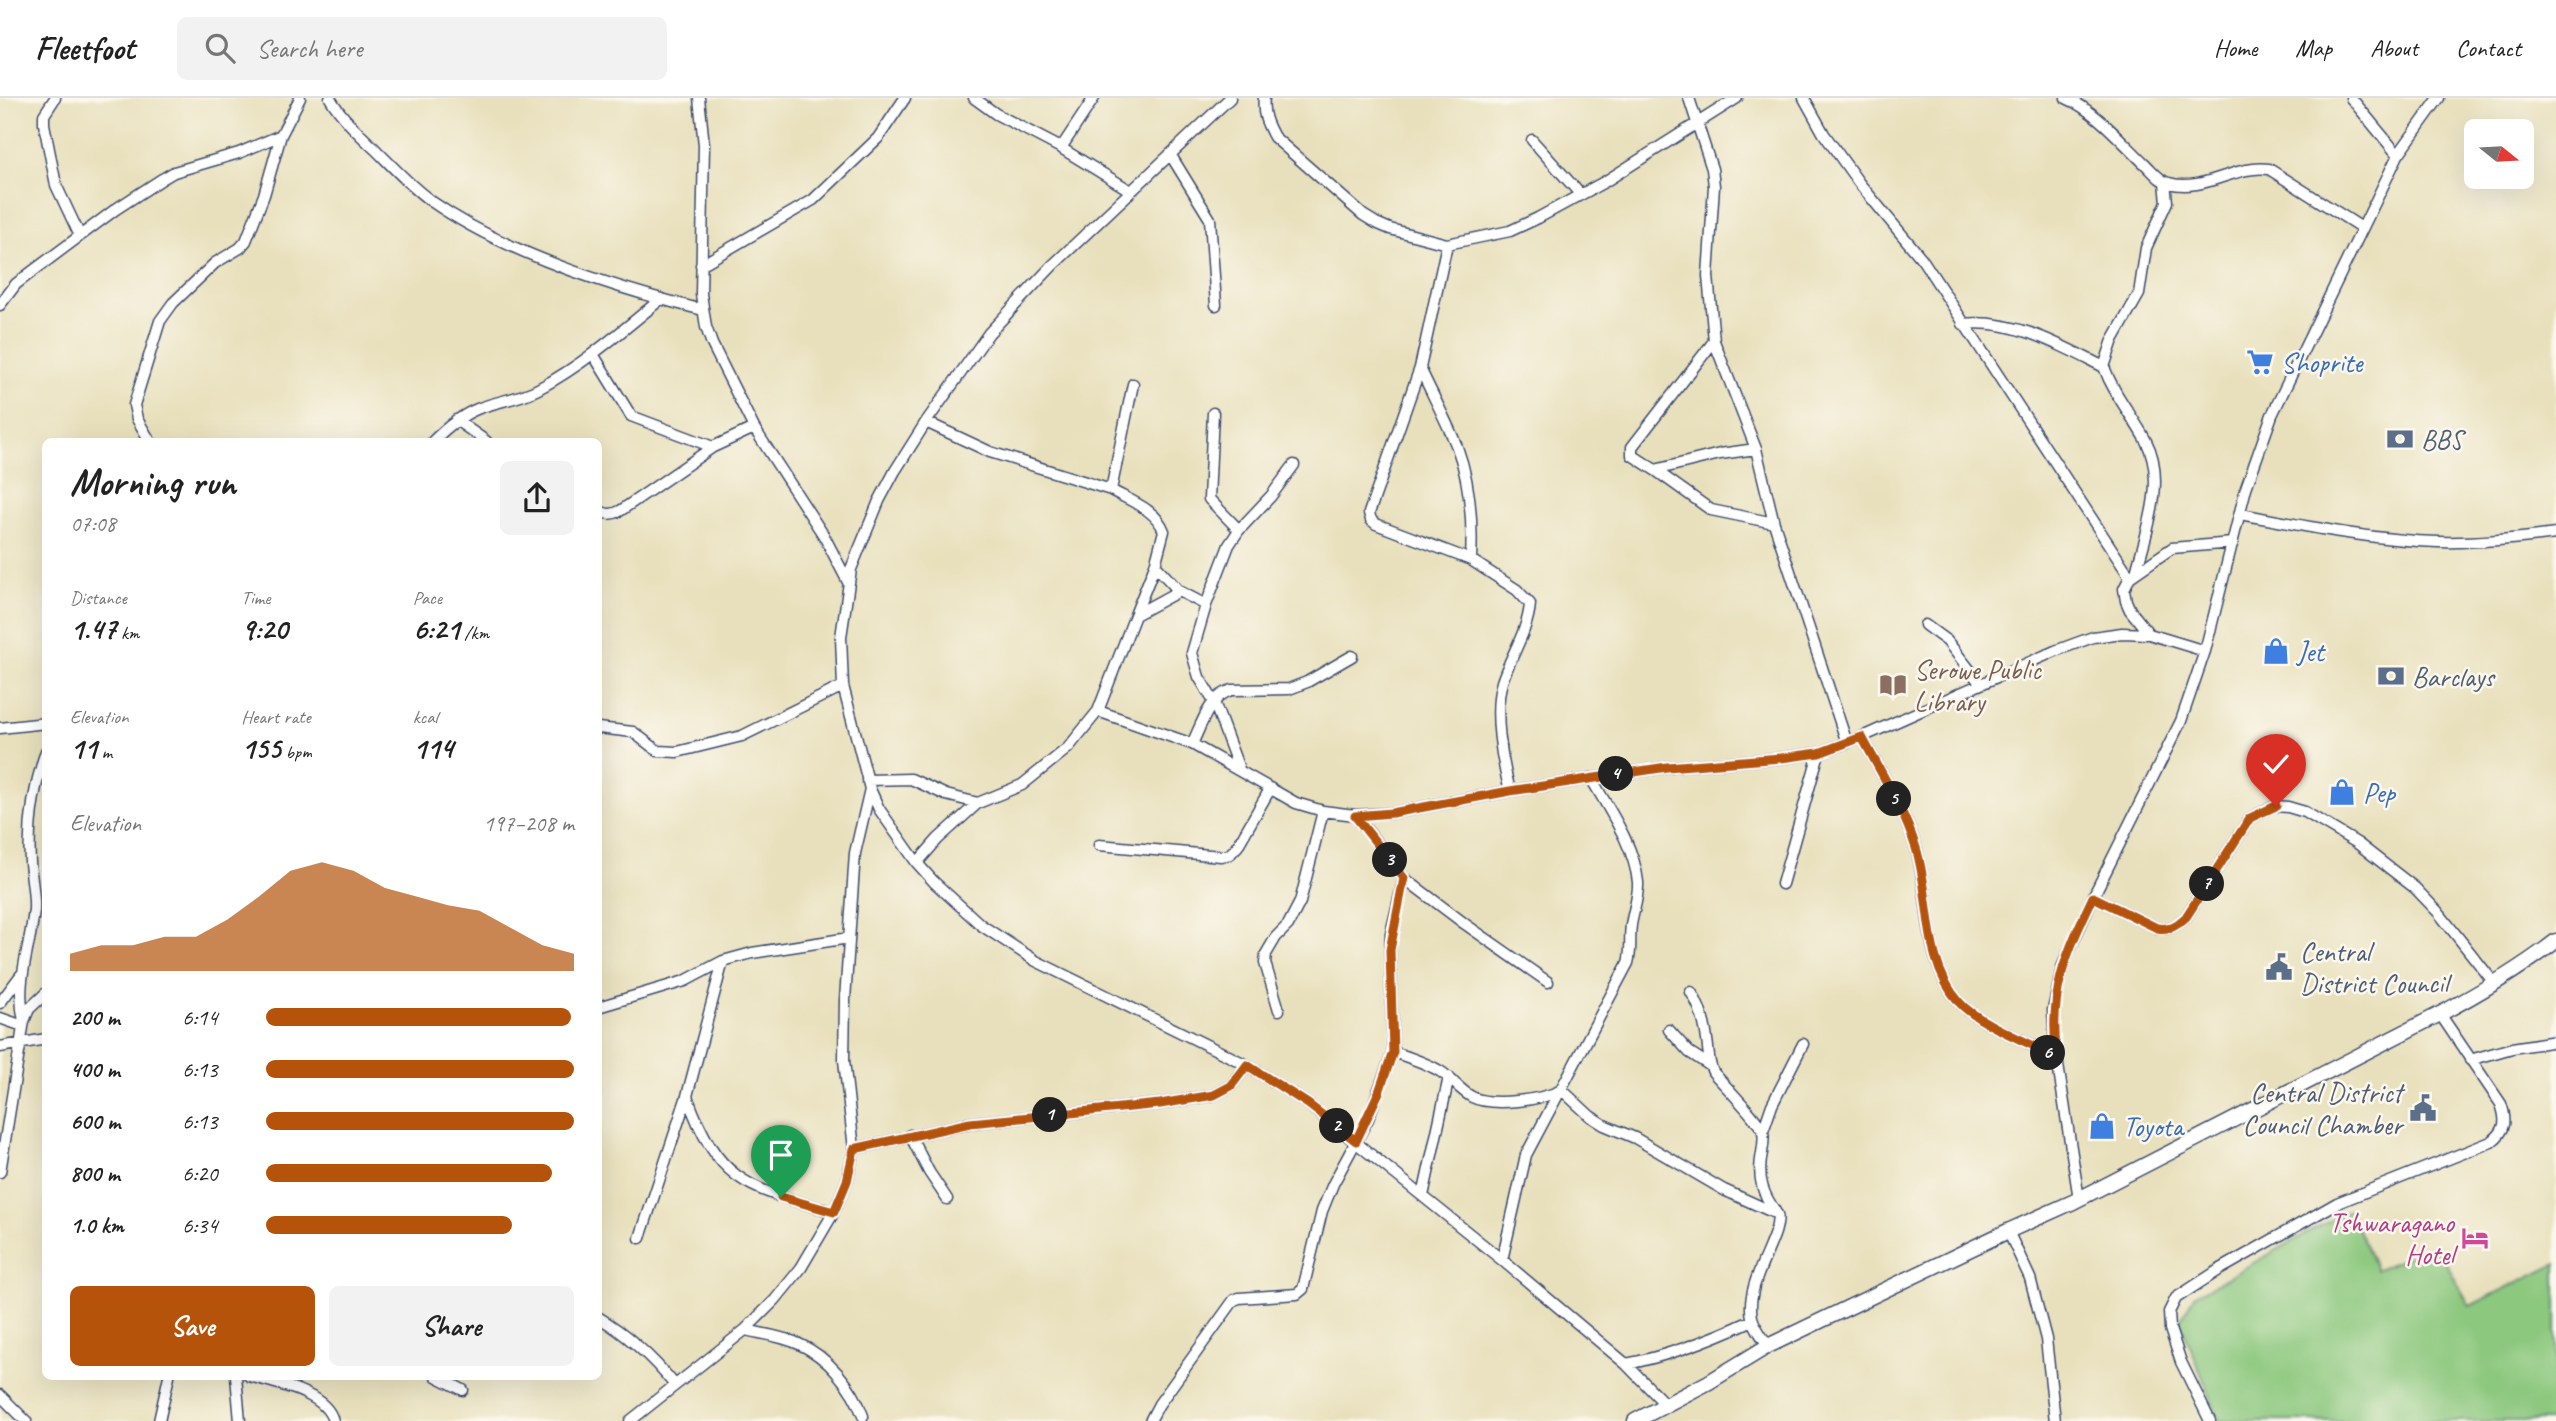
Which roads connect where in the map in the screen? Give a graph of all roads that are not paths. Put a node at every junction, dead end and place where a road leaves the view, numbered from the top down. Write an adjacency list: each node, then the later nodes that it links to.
1 (55, 98): 26 (street)
2 (300, 98): 17 (street)
3 (330, 98): 29 (street)
4 (699, 98): 28 (street)
5 (905, 98): 28 (street)
6 (974, 98): 19 (street)
7 (1094, 98): 19 (street)
8 (1230, 98): 20 (street)
9 (1265, 98): 27 (street)
10 (1689, 98): 16 (street)
11 (1737, 98): 16 (street)
12 (1804, 98): 33 (street)
13 (2068, 98): 22 (street)
14 (2351, 98): 21 (street)
15 (2439, 98): 21 (street)
16 (1698, 124): 24 (street); 34 (street)
17 (281, 135): 26 (street); 43 (street)
18 (1532, 141): 24 (street)
19 (1061, 148): 23 (street)
20 (1170, 154): 23 (street); 30 (street)
21 (2398, 155): 25 (street)
22 (2165, 182): 25 (street); 36 (street)
23 (1131, 191): 41 (street)
24 (1581, 195): 27 (street)
25 (2361, 228): 52 (street)
26 (79, 236): 31 (street)
27 (1447, 243): 37 (street)
28 (701, 265): 32 (street)
29 (661, 299): 32 (street); 35 (street)
30 (1216, 305)
31 (0, 306)
32 (703, 310): 42 (street)
33 (1963, 324): 36 (street); 59 (street)
34 (1714, 341): 47 (street); 49 (street)
35 (593, 354): 40 (street); 46 (street)
36 (2104, 367): 59 (street)
37 (1420, 368): 57 (street); 57 (street)
38 (1133, 384): 50 (street)
39 (1213, 413): 54 (street)
40 (456, 420): 44 (street); 45 (street)
41 (926, 422): 50 (street); 60 (street)
42 (754, 428): 46 (street); 60 (street)
43 (148, 438)
44 (436, 438)
45 (482, 438)
46 (713, 447): 51 (street)
47 (1756, 449): 49 (street); 53 (street)
48 (1294, 466): 54 (street)
49 (1655, 470): 53 (street)
50 (1111, 490): 58 (street)
51 (602, 512)
52 (2240, 514): 55 (street); 56 (street)
53 (1774, 523): 76 (street)
54 (1238, 530): 62 (street)
55 (2556, 534)
56 (2233, 543): 59 (street); 66 (street)
57 (1472, 559): 84 (street)
58 (1155, 565): 61 (street); 63 (street)
59 (2133, 574): 65 (street)
60 (848, 582): 69 (street)
61 (1179, 591): 62 (street); 63 (street)
62 (1206, 605): 70 (street)
63 (1135, 615): 71 (street)
64 (1925, 625): 68 (street)
65 (2150, 634): 66 (street); 68 (street)
66 (2205, 651): 92 (street)
67 (1352, 656): 70 (street)
68 (1980, 683): 75 (street)
69 (843, 685): 74 (street); 82 (street)
70 (1214, 702): 77 (street); 79 (street)
71 (1098, 711): 77 (street); 85 (street)
72 (42, 721): 73 (street)
73 (0, 728)
74 (602, 728)
75 (1862, 737): 76 (street); 114 (street)
76 (1847, 743): 78 (street)
77 (1192, 744): 79 (street)
78 (1819, 753): 81 (street); 91 (street)
79 (1239, 769): 83 (street)
80 (42, 771): 96 (street)
81 (1591, 778): 84 (street); 119 (street)
82 (869, 785): 85 (street); 89 (street); 93 (street)
83 (1270, 789): 86 (street); 88 (street)
84 (1510, 791): 87 (street)
85 (978, 803): 89 (street)
86 (1323, 811): 87 (street); 103 (street)
87 (1355, 816): 90 (street)
88 (1099, 845)
89 (917, 863): 116 (street)
90 (1404, 878): 97 (street); 113 (street)
91 (1782, 884)
92 (2093, 897): 98 (street); 114 (street)
93 (849, 938): 95 (street); 124 (street)
94 (2556, 941): 98 (main road)
95 (723, 961): 102 (street); 120 (street)
96 (21, 975): 101 (street); 106 (street)
97 (1548, 982)
98 (2495, 984): 104 (main road)
99 (1691, 992): 117 (street)
100 (42, 997): 106 (street)
101 (0, 1003)
102 (602, 1006)
103 (1279, 1010)
104 (2440, 1014): 115 (street); 128 (main road)
105 (0, 1018): 106 (street)
106 (24, 1024): 110 (street)
107 (1669, 1030): 117 (street)
108 (42, 1040): 110 (street)
109 (2556, 1041): 115 (street)
110 (22, 1044): 112 (street); 125 (street)
111 (1803, 1044): 121 (street)
112 (0, 1047)
113 (1393, 1052): 118 (street); 123 (street)
114 (2057, 1057): 128 (street)
115 (2470, 1060): 156 (street)
116 (1247, 1065): 122 (street); 123 (street)
117 (1709, 1065): 121 (street)
118 (1449, 1077): 119 (street); 126 (street)
119 (1562, 1090): 130 (street); 133 (street)
120 (687, 1097): 129 (street); 132 (street)
121 (1763, 1131): 130 (street)
122 (910, 1135): 124 (street); 127 (street)
123 (1356, 1141): 126 (street); 153 (street)
124 (854, 1149): 129 (street)
125 (0, 1172)
126 (1423, 1196): 133 (street)
127 (947, 1199)
128 (2079, 1199): 131 (main road)
129 (834, 1212): 136 (street)
130 (1777, 1213): 135 (street)
131 (2008, 1231): 137 (main road); 155 (street)
132 (640, 1238)
133 (1502, 1260): 138 (street)
134 (602, 1320): 143 (street)
135 (1753, 1321): 137 (street); 138 (street)
136 (745, 1330): 143 (street); 147 (street)
137 (1768, 1346): 146 (main road)
138 (1626, 1364): 146 (street)
139 (168, 1380): 149 (street)
140 (236, 1380): 150 (street)
141 (261, 1380): 151 (street)
142 (455, 1380): 144 (street)
143 (674, 1384): 152 (street)
144 (463, 1390)
145 (0, 1395): 148 (street)
146 (1666, 1405): 154 (main road)
147 (863, 1416)
148 (26, 1421)
149 (159, 1421)
150 (240, 1421)
151 (333, 1421)
152 (630, 1421)
153 (1150, 1421)
154 (1635, 1421)
155 (2055, 1421)
156 (2210, 1421)

